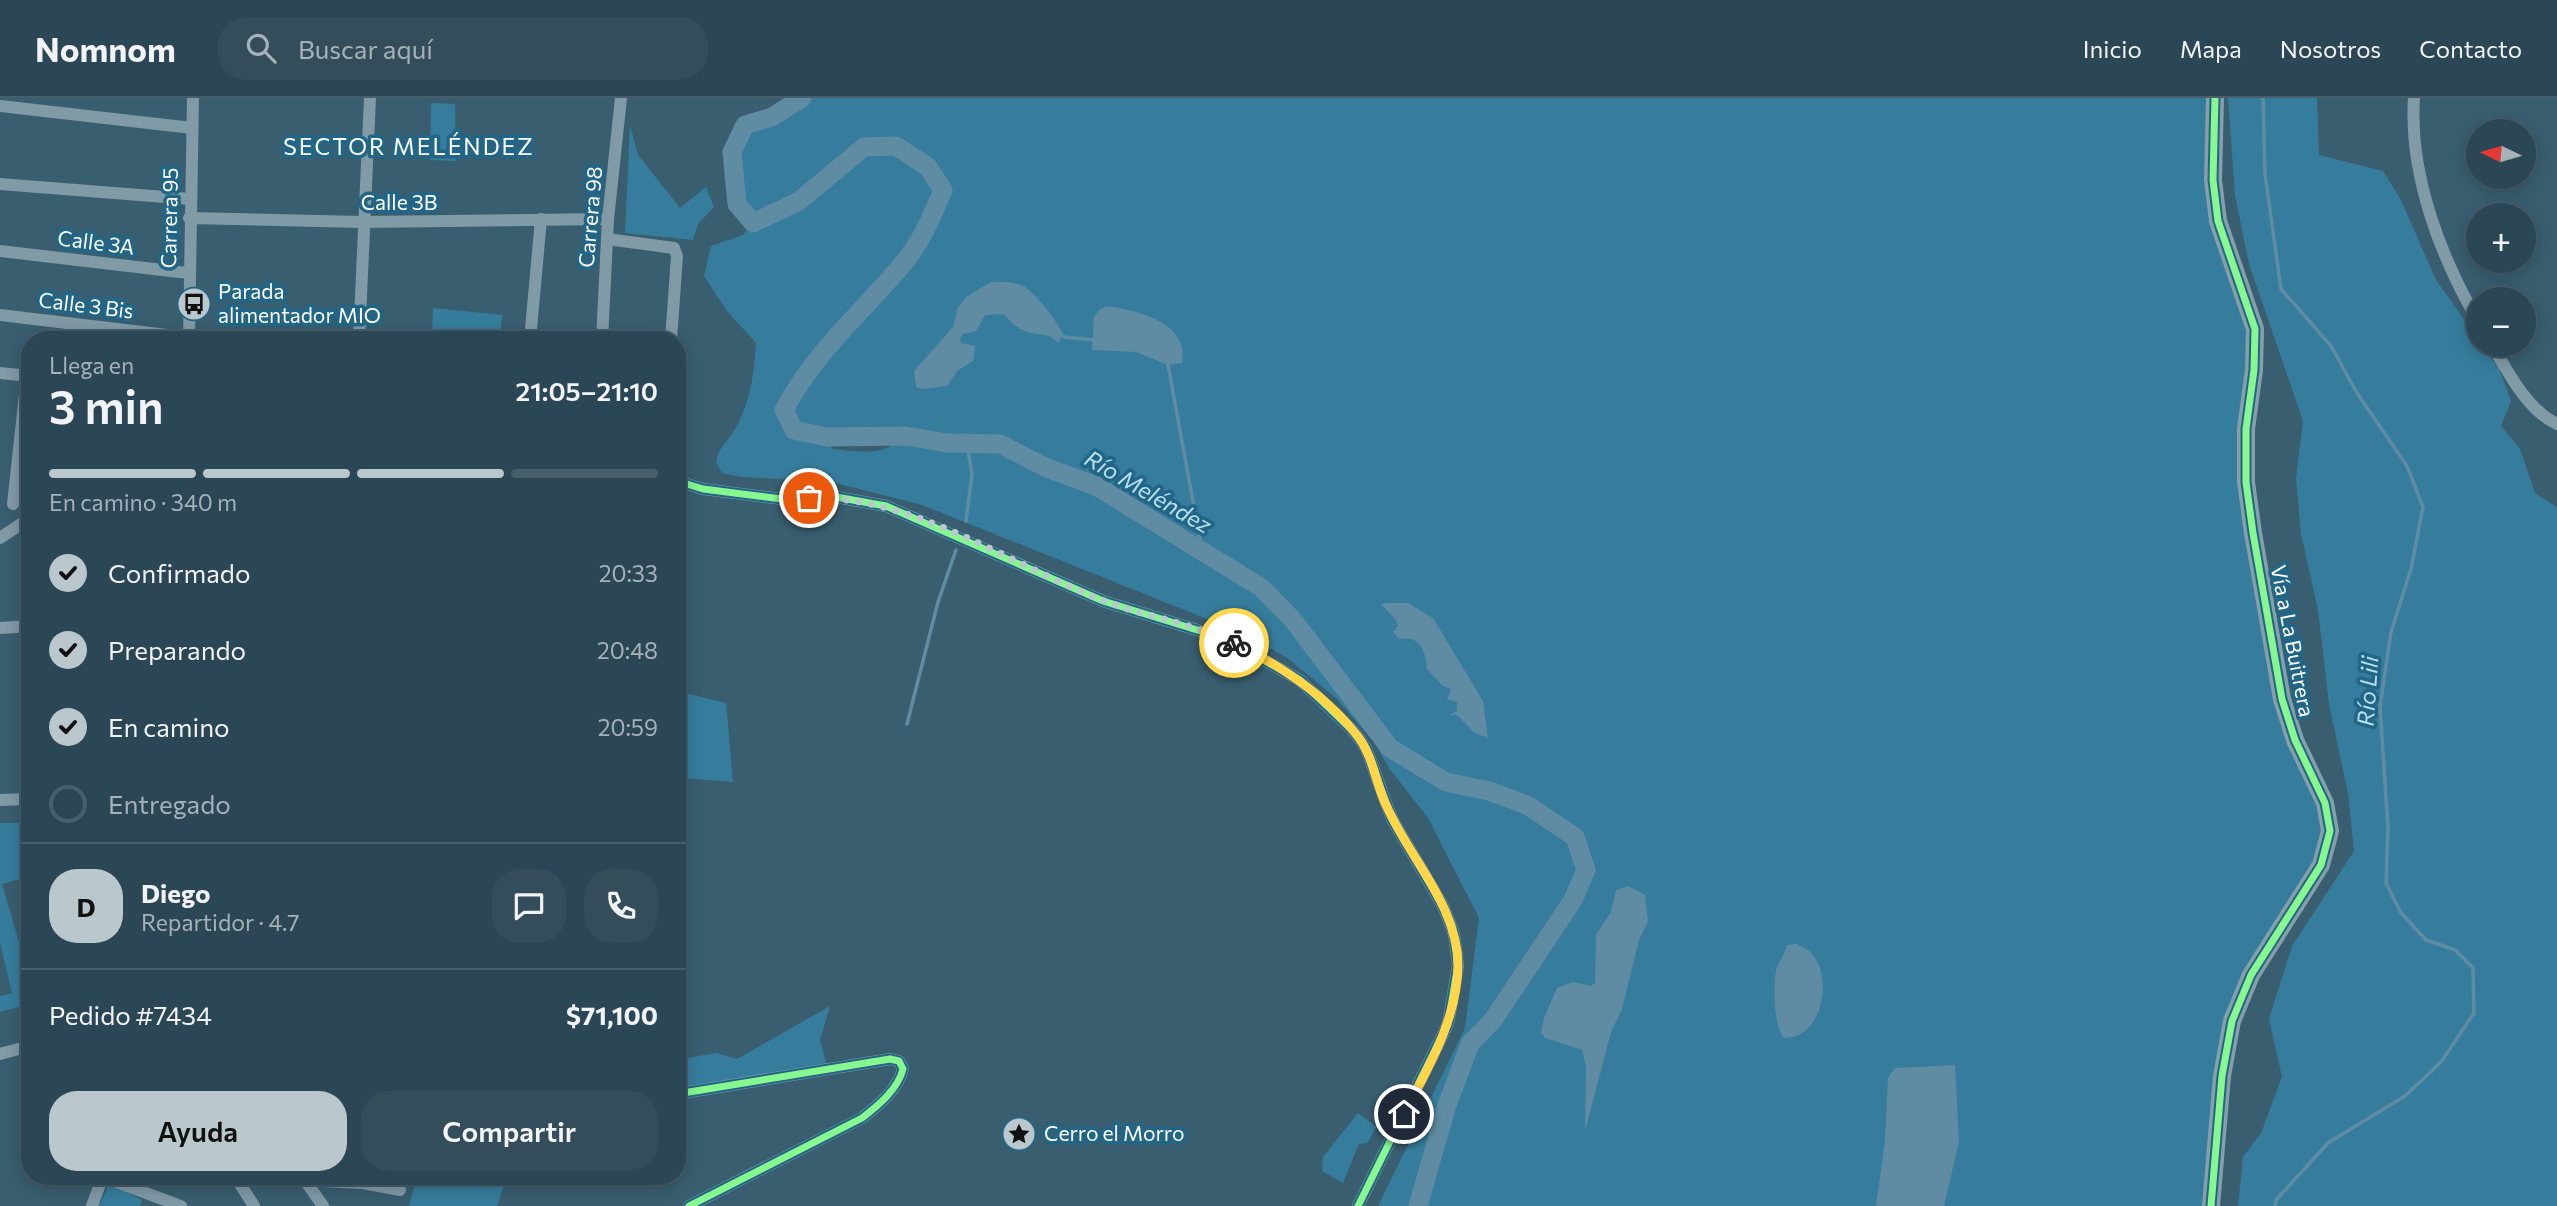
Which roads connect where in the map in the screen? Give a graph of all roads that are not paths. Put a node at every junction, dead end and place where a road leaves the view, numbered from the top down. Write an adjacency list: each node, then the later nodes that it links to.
1 (192, 98): 7 (street, Carrera 95)
2 (370, 98): 13 (street)
3 (621, 98): 12 (street, Carrera 98)
4 (2215, 98): 56 (street, Vía a La Buitrera)
5 (2414, 98): 17 (street)
6 (0, 106): 7 (street)
7 (192, 128): 9 (street, Carrera 95)
8 (0, 184): 9 (street)
9 (190, 199): 10 (street, Carrera 95)
10 (189, 218): 13 (street, Calle 3B); 16 (street, Carrera 95)
11 (541, 219): 12 (street, Calle 3B); 13 (street, Calle 3B); 22 (street)
12 (608, 219): 14 (street, Carrera 98)
13 (362, 222): 21 (street)
14 (607, 239): 23 (street, Carrera 98); 24 (street)
15 (0, 251): 16 (street, Calle 3A)
16 (188, 273): 20 (street, Carrera 95)
17 (2466, 297)
18 (0, 315): 19 (street, Calle 3 Bis)
19 (134, 331)
20 (190, 331)
21 (359, 331)
22 (531, 331)
23 (602, 331)
24 (672, 331)
25 (2499, 357): 28 (street)
26 (0, 373): 27 (street)
27 (21, 375)
28 (2552, 421)
29 (21, 436): 31 (street)
30 (686, 484): 55 (street)
31 (13, 504)
32 (21, 525): 33 (street)
33 (0, 538)
34 (21, 627): 35 (street)
35 (0, 628)
36 (21, 799): 37 (street)
37 (0, 800)
38 (21, 1048): 39 (street)
39 (0, 1054)
40 (686, 1093): 54 (street)
41 (100, 1185): 50 (street)
42 (123, 1185): 49 (street)
43 (241, 1185): 52 (street)
44 (307, 1185): 48 (street)
45 (318, 1185): 48 (street)
46 (374, 1185): 47 (street)
47 (400, 1190)
48 (312, 1193): 53 (street)
49 (162, 1202): 51 (street)
50 (92, 1206)
51 (180, 1206)
52 (254, 1206)
53 (323, 1206)
54 (689, 1206)
55 (1358, 1206)
56 (2211, 1206)

